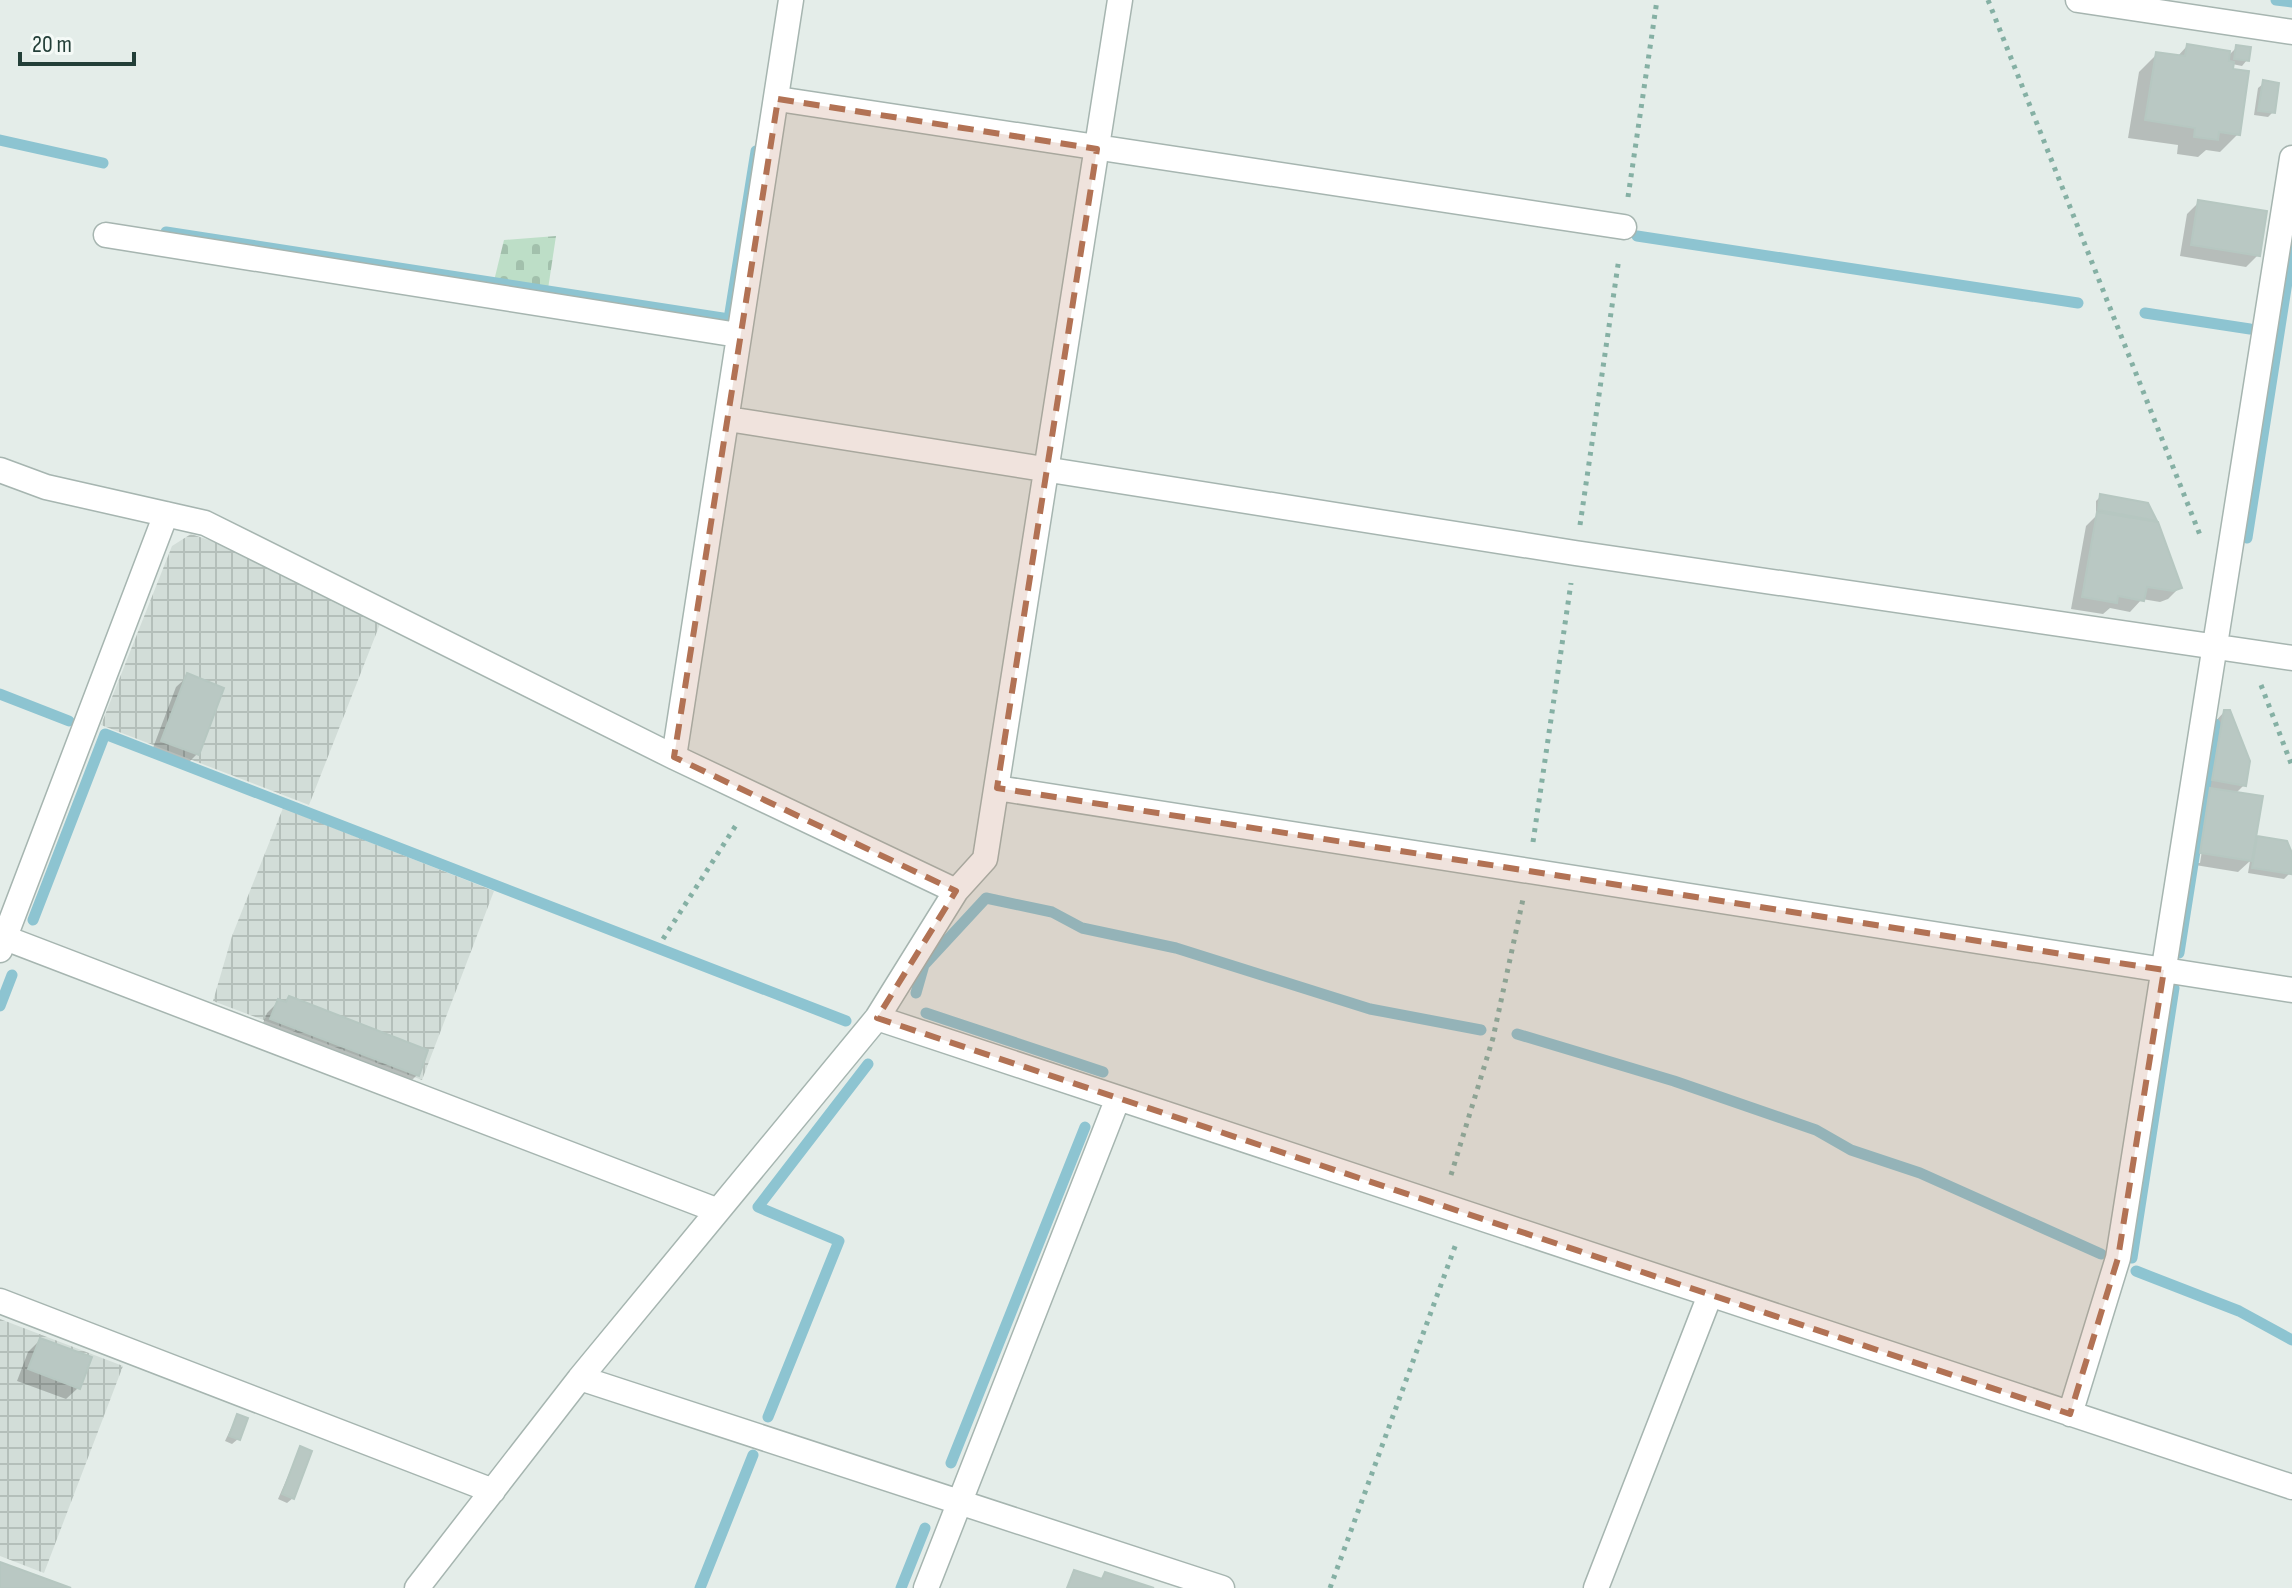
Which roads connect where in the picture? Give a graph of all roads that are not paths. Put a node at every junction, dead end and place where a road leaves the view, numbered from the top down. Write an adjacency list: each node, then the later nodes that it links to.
1 (791, 0): 5 (street)
2 (1120, 0): 6 (street)
3 (2078, 0): 4 (street)
4 (2292, 32)
5 (778, 99): 6 (street); 10 (street)
6 (1097, 149): 8 (street); 12 (street)
7 (2292, 158): 15 (street)
8 (1624, 227)
9 (106, 235): 10 (street)
10 (738, 335): 11 (street)
11 (728, 419): 12 (street); 17 (street)
12 (1049, 469): 15 (street); 18 (street)
13 (0, 470): 14 (street)
14 (166, 514): 17 (street); 20 (street)
15 (2215, 647): 16 (street); 21 (street)
16 (2292, 658)
17 (674, 757): 19 (street)
18 (997, 788): 19 (street); 21 (street)
19 (956, 891): 23 (street)
20 (1, 941): 25 (street)
21 (2164, 970): 22 (street); 29 (street)
22 (2292, 990)
23 (877, 1018): 24 (street); 25 (street)
24 (1118, 1098): 26 (street); 32 (street)
25 (716, 1210): 28 (street)
26 (1710, 1295): 29 (street); 36 (street)
27 (0, 1301): 31 (street)
28 (580, 1378): 31 (street); 32 (street)
29 (2070, 1414): 30 (street)
30 (2292, 1487)
31 (493, 1491): 33 (street)
32 (961, 1502): 34 (street); 35 (street)
33 (417, 1588)
34 (926, 1588)
35 (1222, 1588)
36 (1596, 1588)

